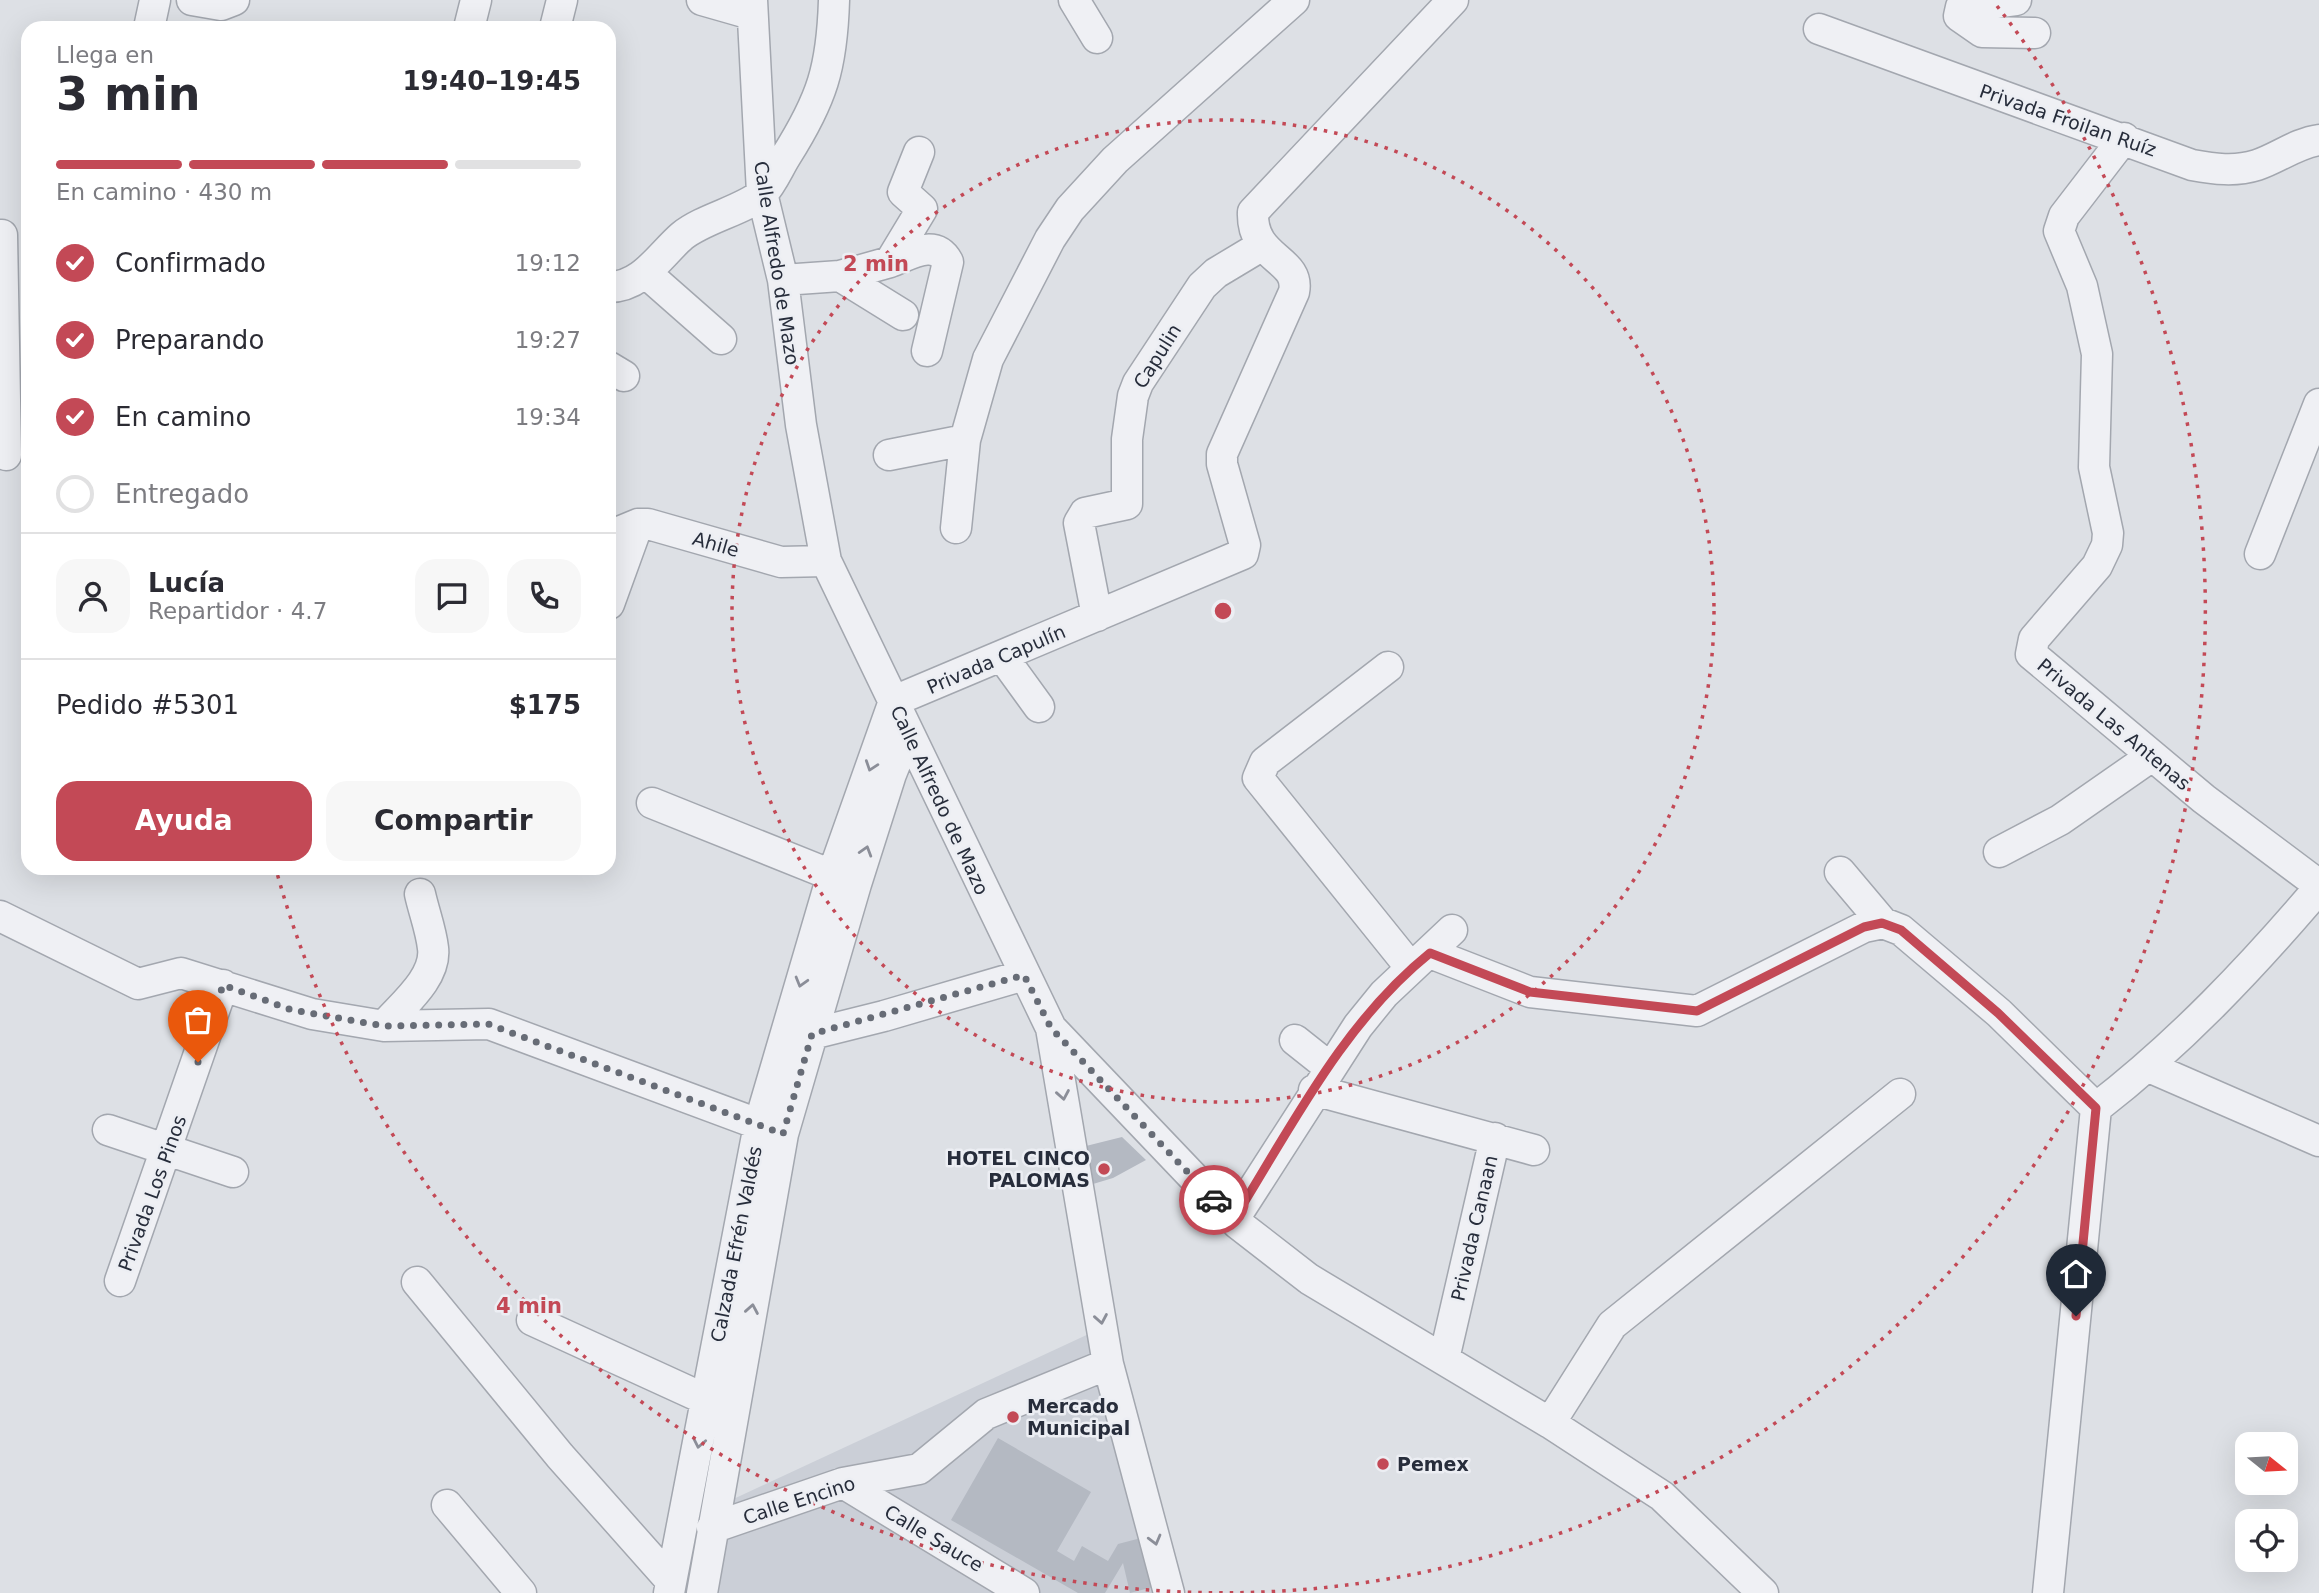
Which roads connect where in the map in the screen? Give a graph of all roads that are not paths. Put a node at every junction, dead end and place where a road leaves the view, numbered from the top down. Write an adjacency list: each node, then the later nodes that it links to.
1 (155, 0): 13 (street)
2 (192, 0): 3 (street)
3 (234, 0)
4 (476, 0): 14 (street)
5 (562, 0): 15 (street)
6 (702, 0): 12 (street)
7 (834, 0): 22 (street)
8 (1074, 0): 18 (street)
9 (1294, 0): 34 (street)
10 (1453, 0): 24 (street)
11 (2016, 0): 17 (street)
12 (751, 7): 22 (street, Calle Alfredo de Mazo)
13 (150, 21)
14 (471, 21)
15 (557, 21)
16 (1819, 29): 19 (street, Privada Froilan Ruíz)
17 (2035, 33)
18 (1097, 38)
19 (2124, 138): 20 (street, Privada Froilan Ruíz); 49 (street, Privada Las Antenas)
20 (2319, 140)
21 (919, 152): 25 (street)
22 (762, 193): 26 (street); 28 (street, Calle Alfredo de Mazo)
23 (2, 234): 35 (street)
24 (1261, 246): 43 (street, Capulin); 43 (street, Privada Capulín)
25 (890, 262): 27 (street); 32 (street)
26 (646, 273): 29 (street); 31 (street)
27 (840, 276): 28 (street); 30 (street)
28 (783, 281): 41 (street, Calle Alfredo de Mazo)
29 (616, 286)
30 (903, 315)
31 (721, 339)
32 (927, 351)
33 (2319, 404): 40 (street)
34 (965, 440): 36 (street); 38 (street)
35 (11, 455)
36 (889, 455)
37 (638, 524): 39 (street); 41 (street, Ahile); 42 (street)
38 (956, 528)
39 (616, 533)
40 (2260, 554)
41 (826, 561): 46 (street, Calle Alfredo de Mazo)
42 (616, 585)
43 (1097, 616): 44 (street, Privada Capulín)
44 (1002, 656): 46 (street, Privada Capulín); 47 (street)
45 (1388, 667): 59 (street)
46 (894, 701): 48 (street, Calle Alfredo de Mazo); 53 (street, Calzada Efrén Valdés, one-way to 53)
47 (1039, 707)
48 (908, 732): 53 (street, Calzada Efrén Valdés, one-way to 48); 60 (street, Calle Alfredo de Mazo)
49 (2152, 756): 51 (street); 54 (street, Privada Las Antenas)
50 (652, 803): 53 (street)
51 (1999, 852)
52 (1840, 872): 57 (street)
53 (844, 880): 64 (street, Calzada Efrén Valdés); 70 (street, Calzada Efrén Valdés, one-way to 70)
54 (2319, 887): 66 (street)
55 (420, 894): 62 (street)
56 (0, 916): 61 (street)
57 (1882, 923): 59 (street); 69 (street)
58 (1452, 930): 59 (street)
59 (1420, 960): 67 (street)
60 (1024, 975): 63 (street, Calle Alfredo de Mazo); 64 (street)
61 (223, 985): 62 (street); 75 (street, Privada Los Pinos)
62 (384, 1026): 70 (street)
63 (1051, 1028): 77 (street); 83 (street, Calle Alfredo de Mazo, one-way to 83)
64 (812, 1034): 70 (street, Calzada Efrén Valdés)
65 (1295, 1040): 67 (street)
66 (2149, 1067): 69 (street); 73 (street)
67 (1321, 1078): 72 (street); 77 (street)
68 (1900, 1094): 85 (street)
69 (2096, 1108): 95 (street)
70 (771, 1129): 81 (street, Calzada Efrén Valdés)
71 (108, 1130): 75 (street)
72 (1494, 1138): 74 (street, Privada Canaan); 82 (street, Privada Canaan)
73 (2319, 1141)
74 (1534, 1150)
75 (168, 1151): 76 (street); 78 (street, Privada Los Pinos)
76 (233, 1172)
77 (1234, 1219): 82 (street)
78 (120, 1280)
79 (417, 1282): 89 (street)
80 (532, 1320): 84 (street)
81 (733, 1339): 84 (street, Calzada Efrén Valdés); 88 (street, Calzada Efrén Valdés)
82 (1444, 1359): 85 (street)
83 (1108, 1364): 86 (street, Calle Encino); 93 (street, Calle Alfredo de Mazo, one-way to 93)
84 (707, 1400): 89 (street, Calzada Efrén Valdés, one-way to 89)
85 (1550, 1423): 94 (street)
86 (843, 1483): 88 (street, Calle Encino); 92 (street, Calle Sauce)
87 (447, 1505): 90 (street)
88 (712, 1528): 91 (street, Calzada Efrén Valdés)
89 (670, 1587)
90 (521, 1593)
91 (702, 1593)
92 (1024, 1593)
93 (1169, 1593)
94 (1763, 1593)
95 (2049, 1593)

